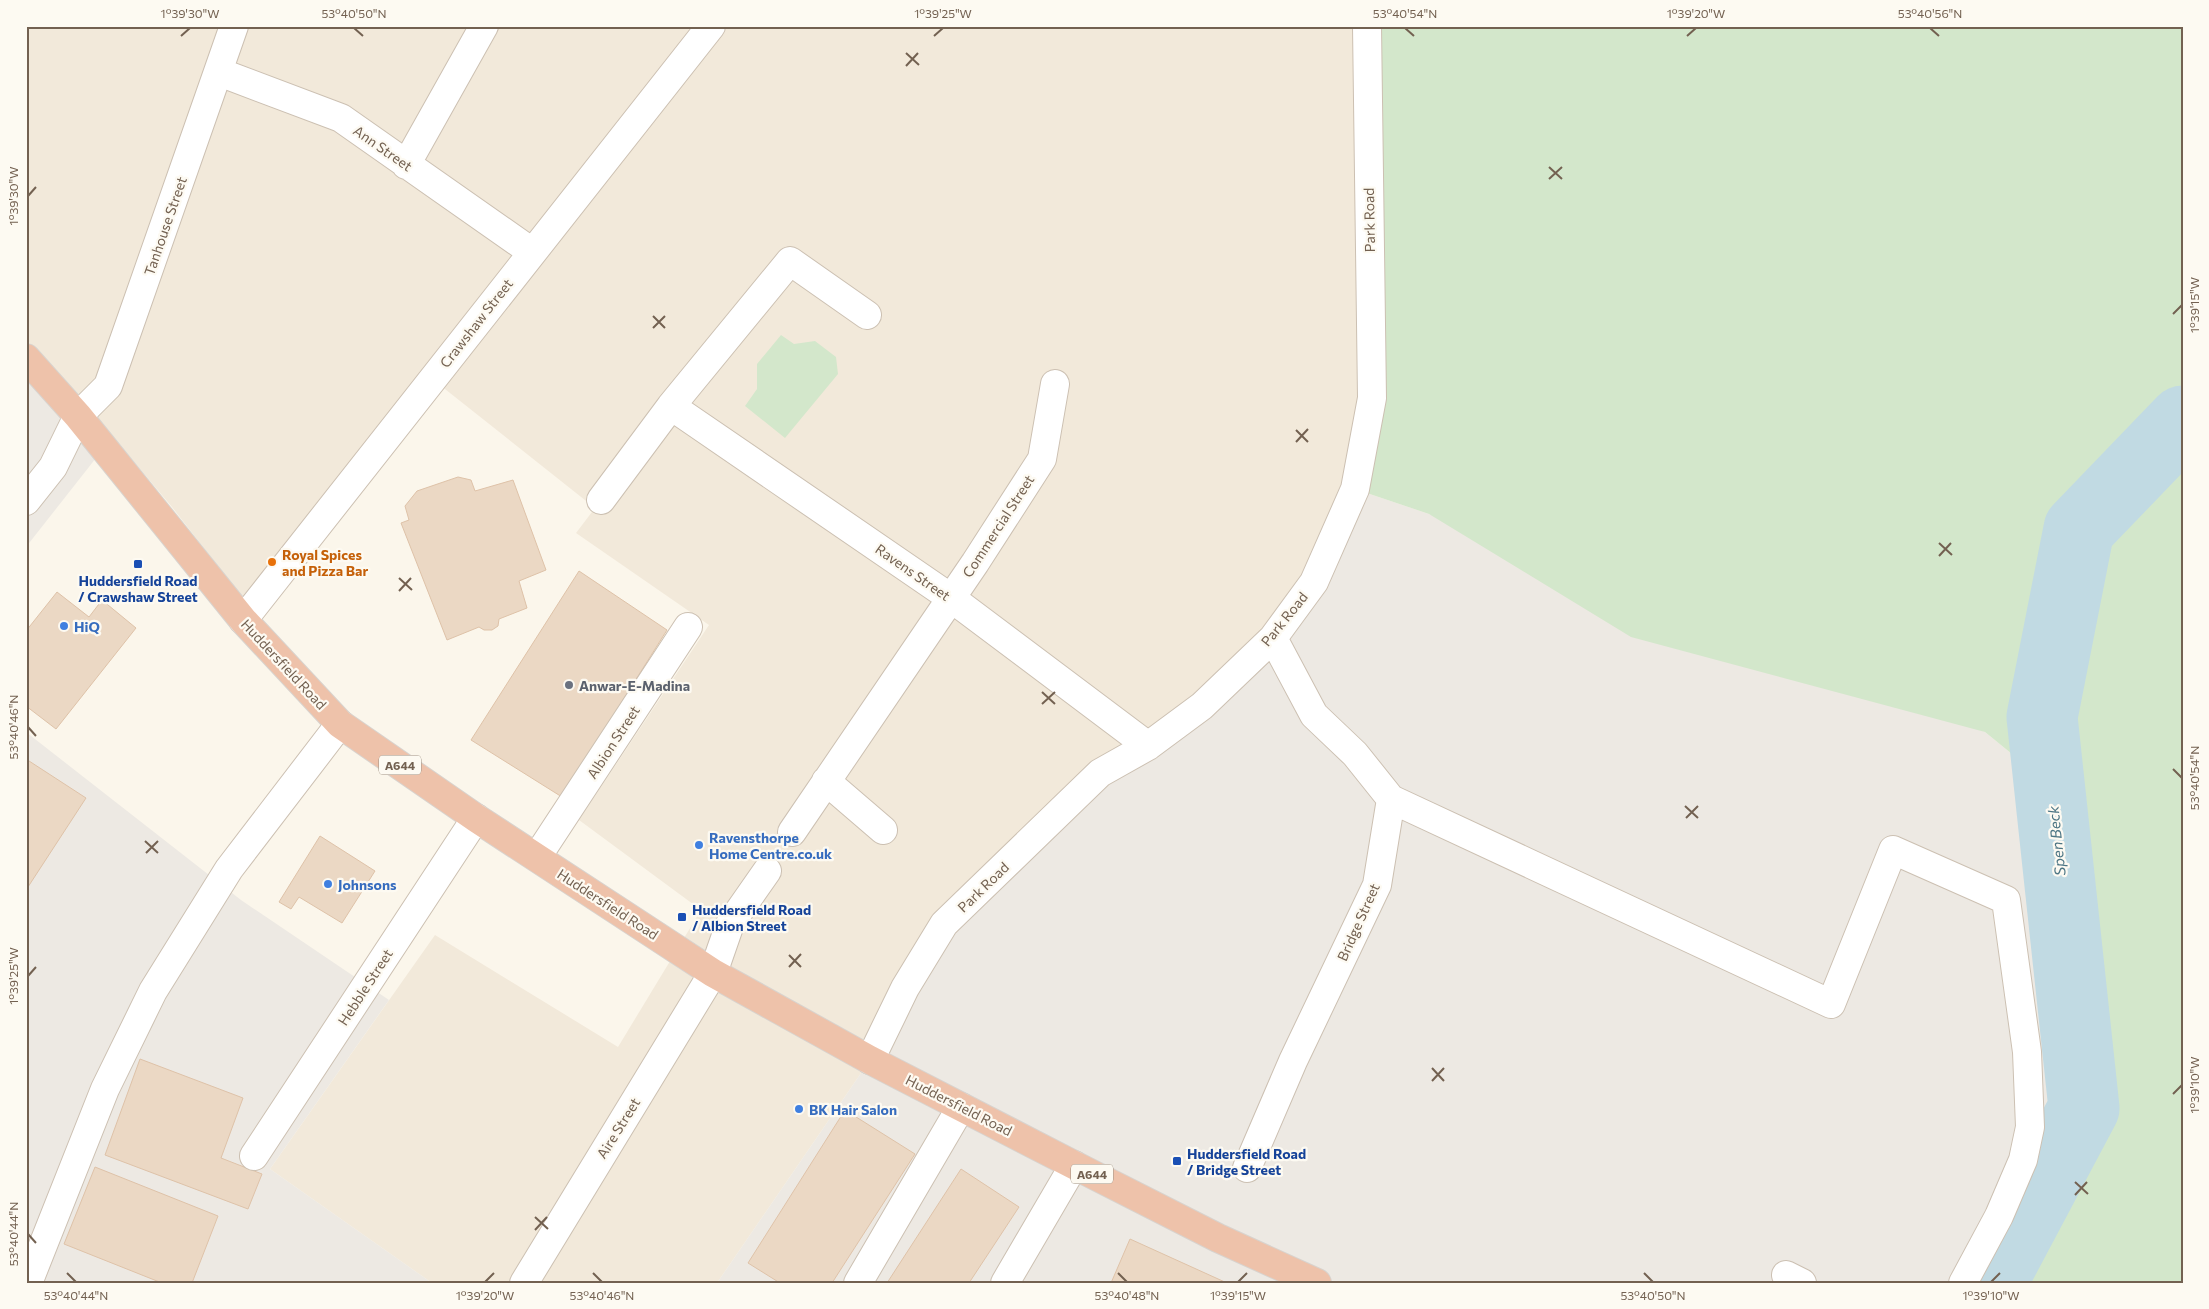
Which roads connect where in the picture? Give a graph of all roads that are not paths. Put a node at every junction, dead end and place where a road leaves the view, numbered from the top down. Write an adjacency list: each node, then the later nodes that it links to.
1 (234, 26): 5 (street, Tanhouse Street)
2 (484, 26): 6 (street)
3 (711, 26): 7 (street, Crawshaw Street)
4 (1367, 26): 18 (street, Park Road)
5 (219, 72): 6 (street, Ann Street); 12 (street, Tanhouse Street)
6 (406, 165): 7 (street, Ann Street)
7 (532, 252): 16 (street, Crawshaw Street)
8 (866, 315): 11 (street)
9 (26, 358): 12 (highway, Huddersfield Road / A644)
10 (1055, 384): 15 (street, Commercial Street)
11 (671, 406): 13 (street); 15 (street, Ravens Street)
12 (78, 416): 14 (street, Tanhouse Street); 16 (highway, Huddersfield Road / A644)
13 (600, 500)
14 (26, 501)
15 (951, 598): 20 (street, Ravens Street); 21 (street, Commercial Street)
16 (243, 620): 19 (highway, Huddersfield Road / A644)
17 (688, 628): 26 (street, Albion Street)
18 (1273, 638): 20 (street, Park Road); 22 (street)
19 (340, 724): 23 (highway, Huddersfield Road / A644); 34 (street)
20 (1148, 746): 29 (street, Park Road)
21 (826, 781): 24 (street); 25 (street, Commercial Street)
22 (1391, 799): 33 (street, Bridge Street); 39 (street)
23 (476, 818): 26 (highway, Huddersfield Road / A644); 31 (street, Hebble Street)
24 (883, 830)
25 (792, 832)
26 (537, 857): 28 (highway, Huddersfield Road / A644)
27 (767, 871): 28 (street)
28 (713, 973): 29 (highway, Huddersfield Road / A644); 35 (street, Aire Street)
29 (870, 1060): 30 (highway, Huddersfield Road / A644)
30 (961, 1107): 32 (highway, Huddersfield Road / A644); 36 (street)
31 (254, 1156)
32 (1074, 1165): 37 (street); 38 (highway, Huddersfield Road / A644)
33 (1248, 1168)
34 (28, 1283)
35 (524, 1283)
36 (858, 1283)
37 (1005, 1283)
38 (1317, 1283)
39 (1963, 1283)

